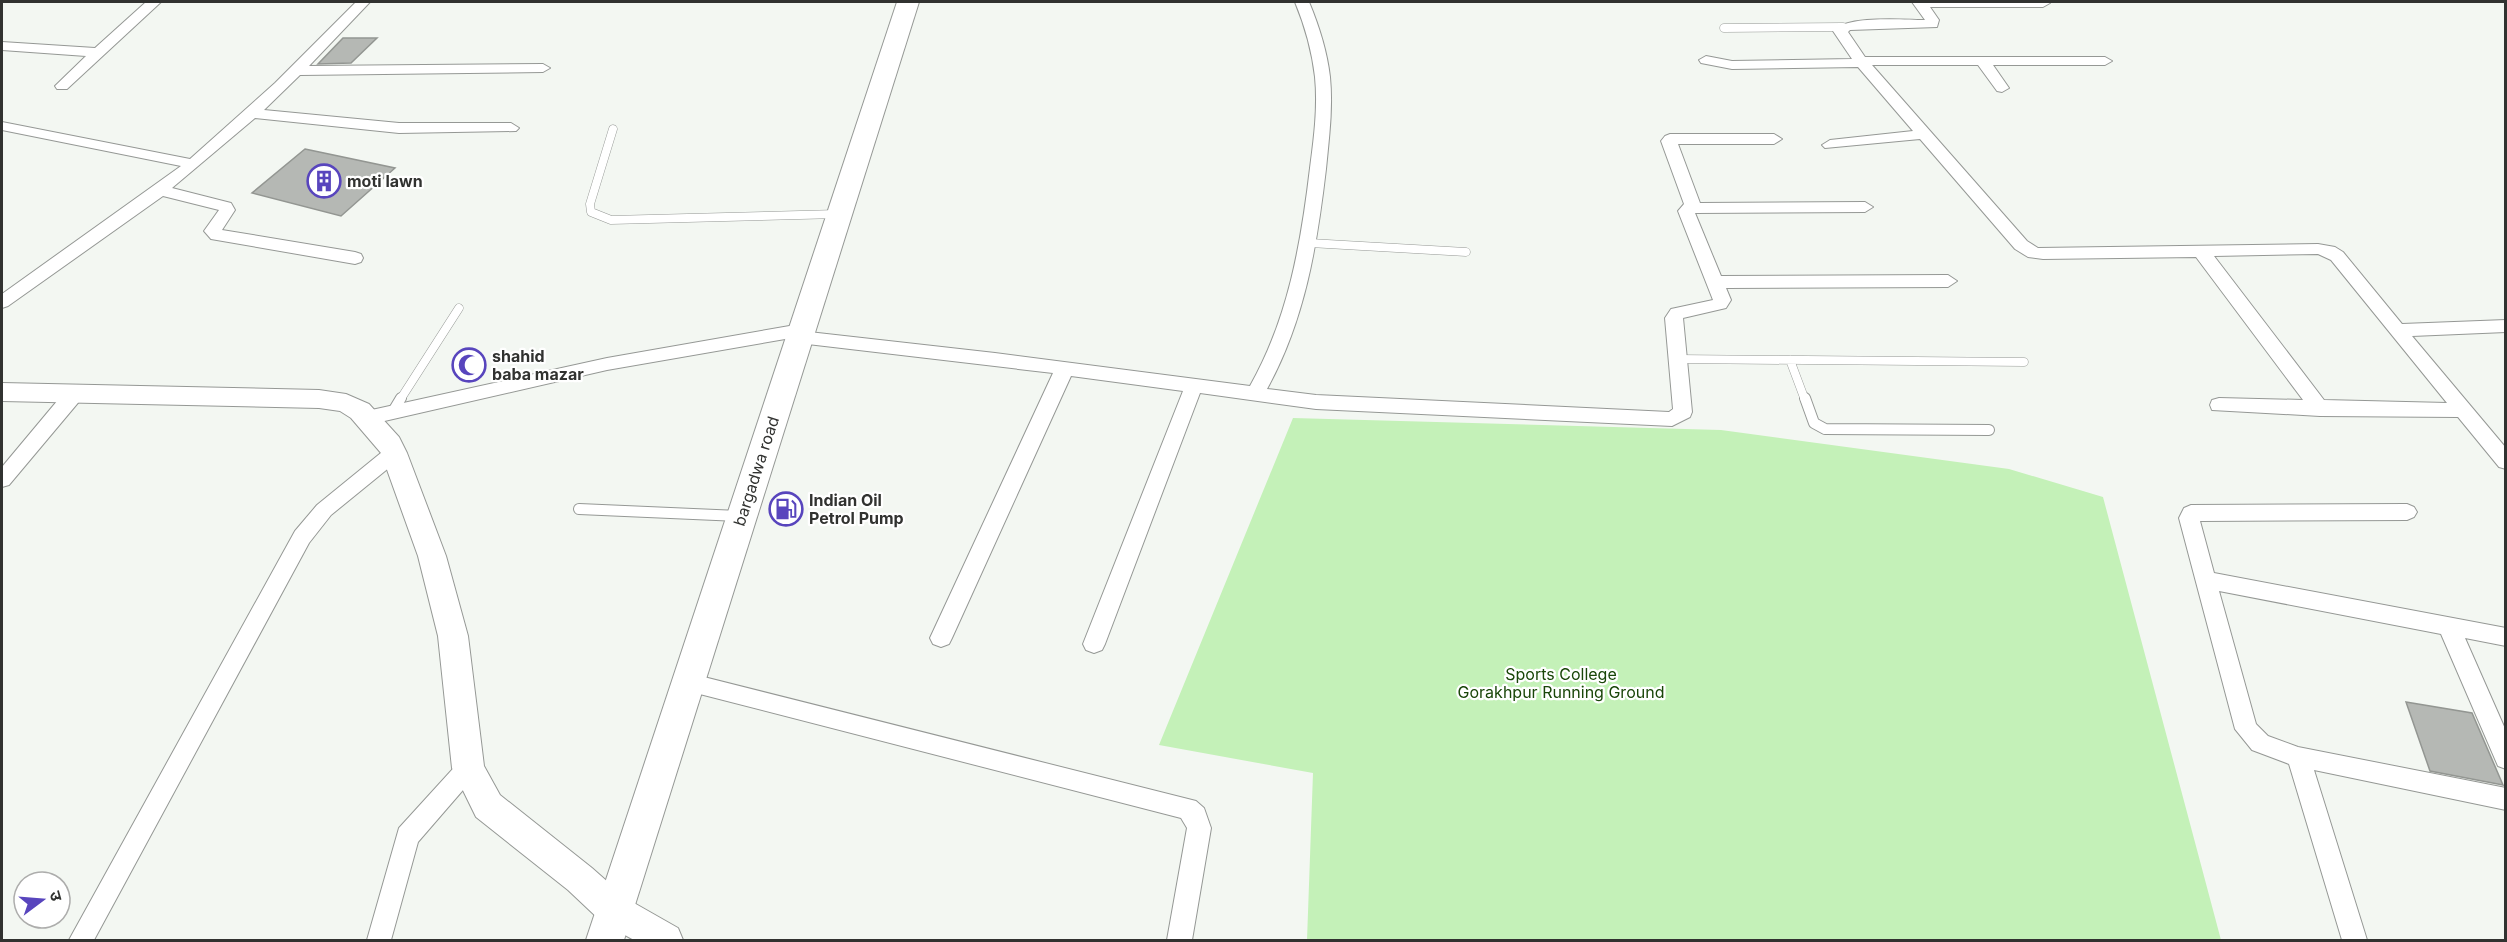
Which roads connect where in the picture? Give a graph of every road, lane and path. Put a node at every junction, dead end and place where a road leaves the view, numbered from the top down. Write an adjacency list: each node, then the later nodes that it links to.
1 (154, 2): 10 (street)
2 (363, 2): 16 (street)
3 (908, 2): 30 (main road, bargadwa road)
4 (1302, 2): 31 (street)
5 (1920, 2): 6 (street); 7 (street)
6 (2043, 3)
7 (1843, 27): 8 (lane); 14 (street)
8 (1724, 28)
9 (2, 46): 10 (street)
10 (99, 54): 17 (street)
11 (1706, 60): 14 (street)
12 (1982, 61): 13 (street); 14 (street); 18 (street)
13 (2105, 61)
14 (1862, 62): 23 (street)
15 (543, 68): 16 (street)
16 (297, 71): 19 (street)
17 (62, 86)
18 (2002, 88)
19 (250, 113): 21 (street); 26 (street)
20 (2, 126): 26 (street)
21 (511, 128)
22 (613, 129): 30 (lane)
23 (1924, 134): 25 (street); 32 (street)
24 (1774, 139): 28 (street)
25 (1830, 145)
26 (193, 164): 27 (street)
27 (159, 190): 34 (street); 37 (street)
28 (1693, 206): 29 (street); 36 (street)
29 (1865, 207)
30 (838, 214): 41 (main road, bargadwa road)
31 (1310, 243): 33 (lane); 49 (street)
32 (2201, 251): 40 (street); 51 (street)
33 (1466, 252)
34 (355, 258)
35 (1948, 281): 36 (street)
36 (1715, 282): 42 (street)
37 (2, 302)
38 (459, 308): 53 (lane)
39 (2505, 326): 40 (street)
40 (2398, 330): 52 (street)
41 (800, 333): 45 (street); 53 (street); 62 (main road, bargadwa road)
42 (1677, 358): 43 (lane); 49 (street)
43 (1790, 360): 44 (lane); 54 (lane)
44 (2024, 362)
45 (1065, 368): 46 (street); 66 (street)
46 (1194, 385): 49 (street); 67 (street)
47 (2, 392): 48 (street)
48 (75, 393): 53 (street); 59 (street)
49 (1255, 394)
50 (2219, 405): 51 (street)
51 (2320, 409): 52 (street)
52 (2463, 410): 55 (street)
53 (379, 415): 57 (street)
54 (1989, 430)
55 (2482, 434): 56 (street); 58 (street)
56 (2505, 434)
57 (394, 453): 71 (street); 74 (street)
58 (2505, 462)
59 (2, 480)
60 (579, 509): 62 (lane)
61 (2407, 512): 63 (street)
62 (741, 516): 68 (main road, bargadwa road)
63 (2208, 580): 64 (street); 69 (street)
64 (2449, 626): 65 (street); 70 (street)
65 (2505, 637)
66 (941, 638)
67 (1094, 644)
68 (688, 682): 73 (main road, bargadwa road); 77 (street)
69 (2298, 757): 72 (street); 78 (street)
70 (2505, 759)
71 (468, 768): 73 (street); 75 (street)
72 (2505, 799)
73 (610, 926): 76 (street)
74 (81, 940)
75 (379, 940)
76 (666, 940)
77 (1180, 940)
78 (2354, 940)

